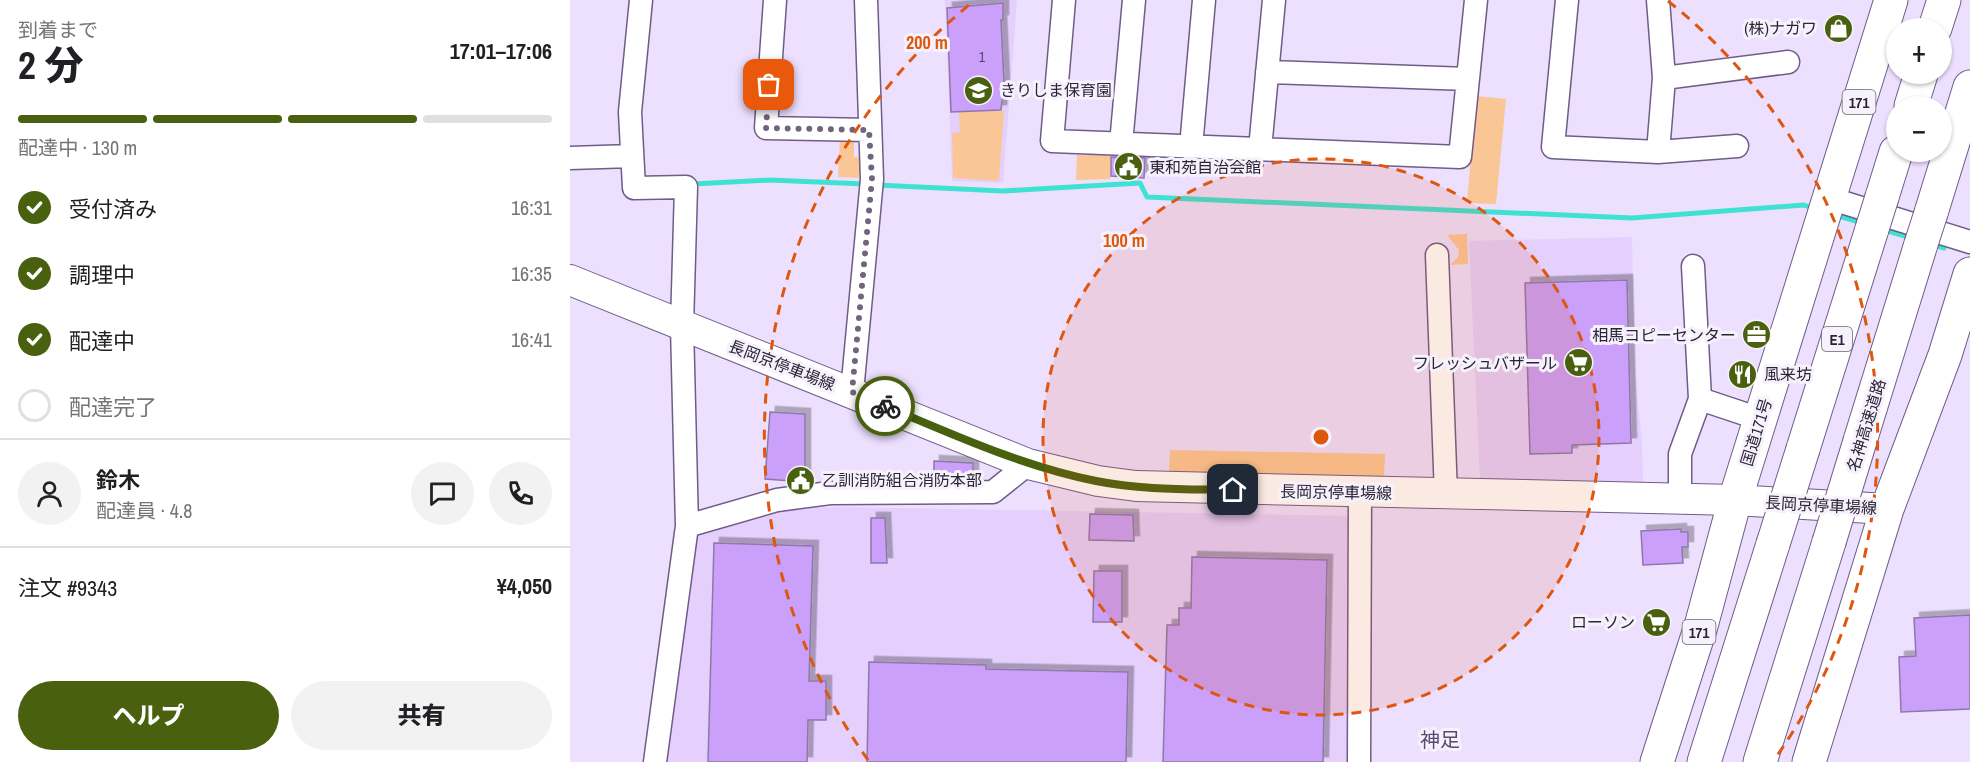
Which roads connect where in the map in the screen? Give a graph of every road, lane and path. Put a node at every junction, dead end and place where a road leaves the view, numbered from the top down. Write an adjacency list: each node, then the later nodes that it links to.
1 (641, 0): 25 (street)
2 (775, 0): 19 (street)
3 (866, 0): 19 (street)
4 (1064, 0): 20 (street)
5 (1134, 0): 20 (street)
6 (1204, 0): 22 (street)
7 (1274, 0): 15 (street)
8 (1476, 0): 17 (street)
9 (1567, 0): 24 (street)
10 (1658, 0): 16 (street)
11 (1891, 0): 28 (highway, 国道171号 / 171)
12 (1944, 0): 13 (highway)
13 (1938, 18)
14 (1788, 62): 16 (street)
15 (1267, 72): 17 (street); 23 (street)
16 (1664, 78): 24 (street)
17 (1468, 79): 23 (street)
18 (1970, 87): 49 (highway, 名神高速道路, bridge)
19 (869, 130): 35 (street)
20 (1121, 144): 22 (street)
21 (1737, 146): 24 (street)
22 (1191, 147): 23 (street)
23 (1260, 149)
24 (1658, 152)
25 (632, 156): 26 (street); 34 (street)
26 (570, 158)
27 (1893, 162): 48 (highway, E1, bridge)
28 (1826, 207): 29 (street); 37 (highway, 国道171号 / 171)
29 (1970, 242)
30 (1437, 255): 40 (street)
31 (1693, 266): 36 (street)
32 (1970, 274): 43 (highway)
33 (570, 280): 34 (main road, 長岡京停車場線)
34 (682, 326): 35 (main road, 長岡京停車場線); 44 (street)
35 (852, 392): 38 (main road, 長岡京停車場線)
36 (1700, 399): 37 (street); 41 (street)
37 (1760, 419): 42 (highway, 国道171号 / 171)
38 (1028, 464): 39 (main road, 長岡京停車場線); 44 (street)
39 (1360, 492): 40 (main road, 長岡京停車場線); 46 (street)
40 (1446, 495): 41 (main road, 長岡京停車場線)
41 (1680, 499): 42 (main road, 長岡京停車場線)
42 (1735, 500): 43 (main road, 長岡京停車場線); 47 (highway, 国道171号 / 171)
43 (1887, 508): 50 (highway)
44 (687, 526): 45 (street)
45 (655, 762)
46 (1359, 762)
47 (1657, 762)
48 (1704, 762)
49 (1760, 762)
50 (1809, 762)

